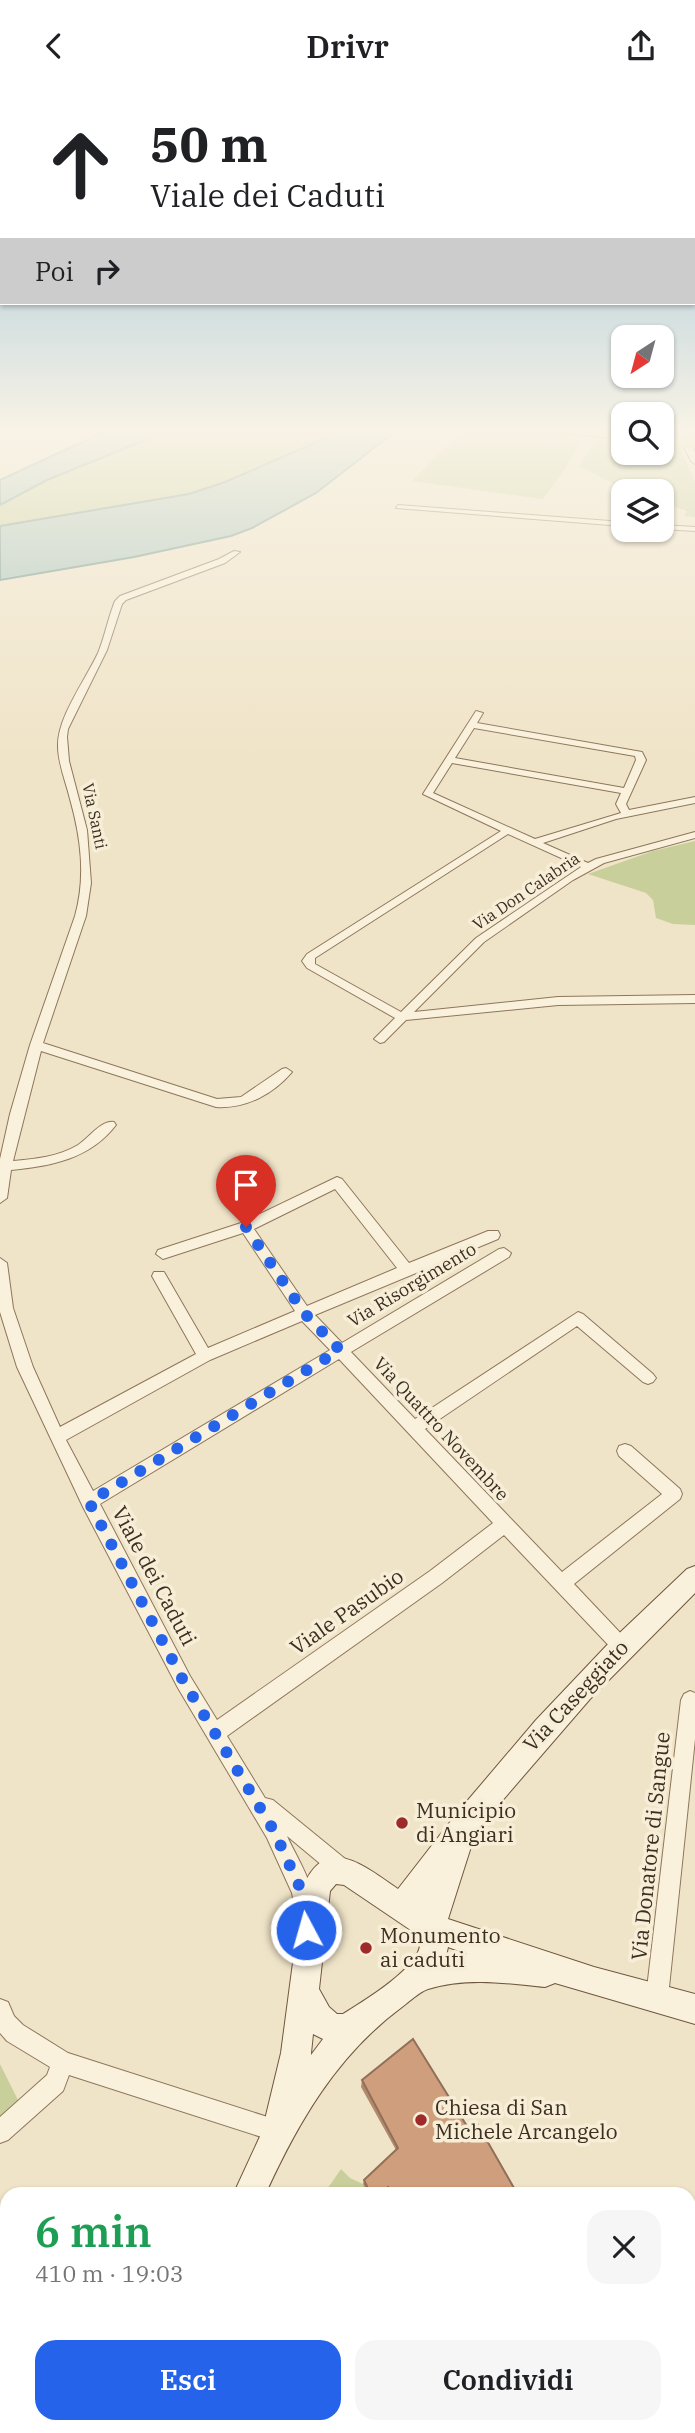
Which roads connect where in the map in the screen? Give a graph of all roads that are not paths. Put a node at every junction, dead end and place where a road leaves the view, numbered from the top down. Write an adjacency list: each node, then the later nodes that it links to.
1 (236, 552): 15 (street, Via Santi)
2 (479, 713): 3 (street)
3 (472, 725): 4 (street); 5 (street)
4 (450, 759): 5 (street); 8 (street)
5 (627, 791): 7 (street)
6 (695, 800): 7 (street)
7 (626, 814): 10 (street)
8 (507, 831): 10 (street); 13 (street)
9 (695, 835): 11 (street, Via Don Calabria)
10 (534, 843): 11 (street)
11 (589, 867): 13 (street, Via Don Calabria)
12 (695, 999): 13 (street)
13 (402, 1017): 14 (street, Via Don Calabria)
14 (380, 1039)
15 (36, 1045): 16 (street); 18 (street, Via Santi)
16 (286, 1072)
17 (110, 1125): 18 (street)
18 (2, 1167): 19 (street, Via Santi)
19 (0, 1198)
20 (246, 1227): 23 (street); 25 (street); 27 (street, Via Quattro Novembre)
21 (493, 1235): 25 (street)
22 (504, 1253): 28 (street, Via Risorgimento)
23 (163, 1254)
24 (0, 1263): 32 (street, Viale dei Caduti)
25 (406, 1270): 27 (street)
26 (159, 1276): 29 (street)
27 (305, 1314): 28 (street, Via Quattro Novembre); 29 (street)
28 (340, 1350): 31 (street, Via Quattro Novembre); 34 (street, Via Risorgimento)
29 (205, 1356): 32 (street)
30 (648, 1378): 31 (street)
31 (414, 1428): 35 (street, Via Quattro Novembre)
32 (57, 1437): 34 (street, Viale dei Caduti)
33 (625, 1451): 37 (street)
34 (89, 1502): 40 (street, Viale dei Caduti)
35 (504, 1525): 37 (street, Via Quattro Novembre); 40 (street, Viale Pasubio)
36 (695, 1577): 38 (street, Via Caseggiato)
37 (561, 1584): 38 (street, Via Quattro Novembre)
38 (621, 1646): 42 (street, Via Caseggiato)
39 (690, 1700): 50 (street, Via Donatore di Sangue)
40 (215, 1733): 41 (street, Viale dei Caduti)
41 (257, 1799): 43 (street); 46 (street)
42 (466, 1822): 44 (street, Via Caseggiato); 45 (street)
43 (342, 1869): 44 (street); 46 (street)
44 (399, 1907): 45 (street)
45 (432, 1928): 47 (street); 48 (street)
46 (307, 1949): 49 (street)
47 (594, 1981): 48 (street); 50 (street)
48 (410, 1982): 53 (street)
49 (305, 1991): 53 (street); 55 (street)
50 (657, 1997): 51 (street)
51 (695, 2008)
52 (0, 2011): 54 (street)
53 (362, 2020): 55 (street)
54 (63, 2062): 55 (street); 56 (street)
55 (276, 2131): 57 (street)
56 (0, 2132)
57 (252, 2187)

